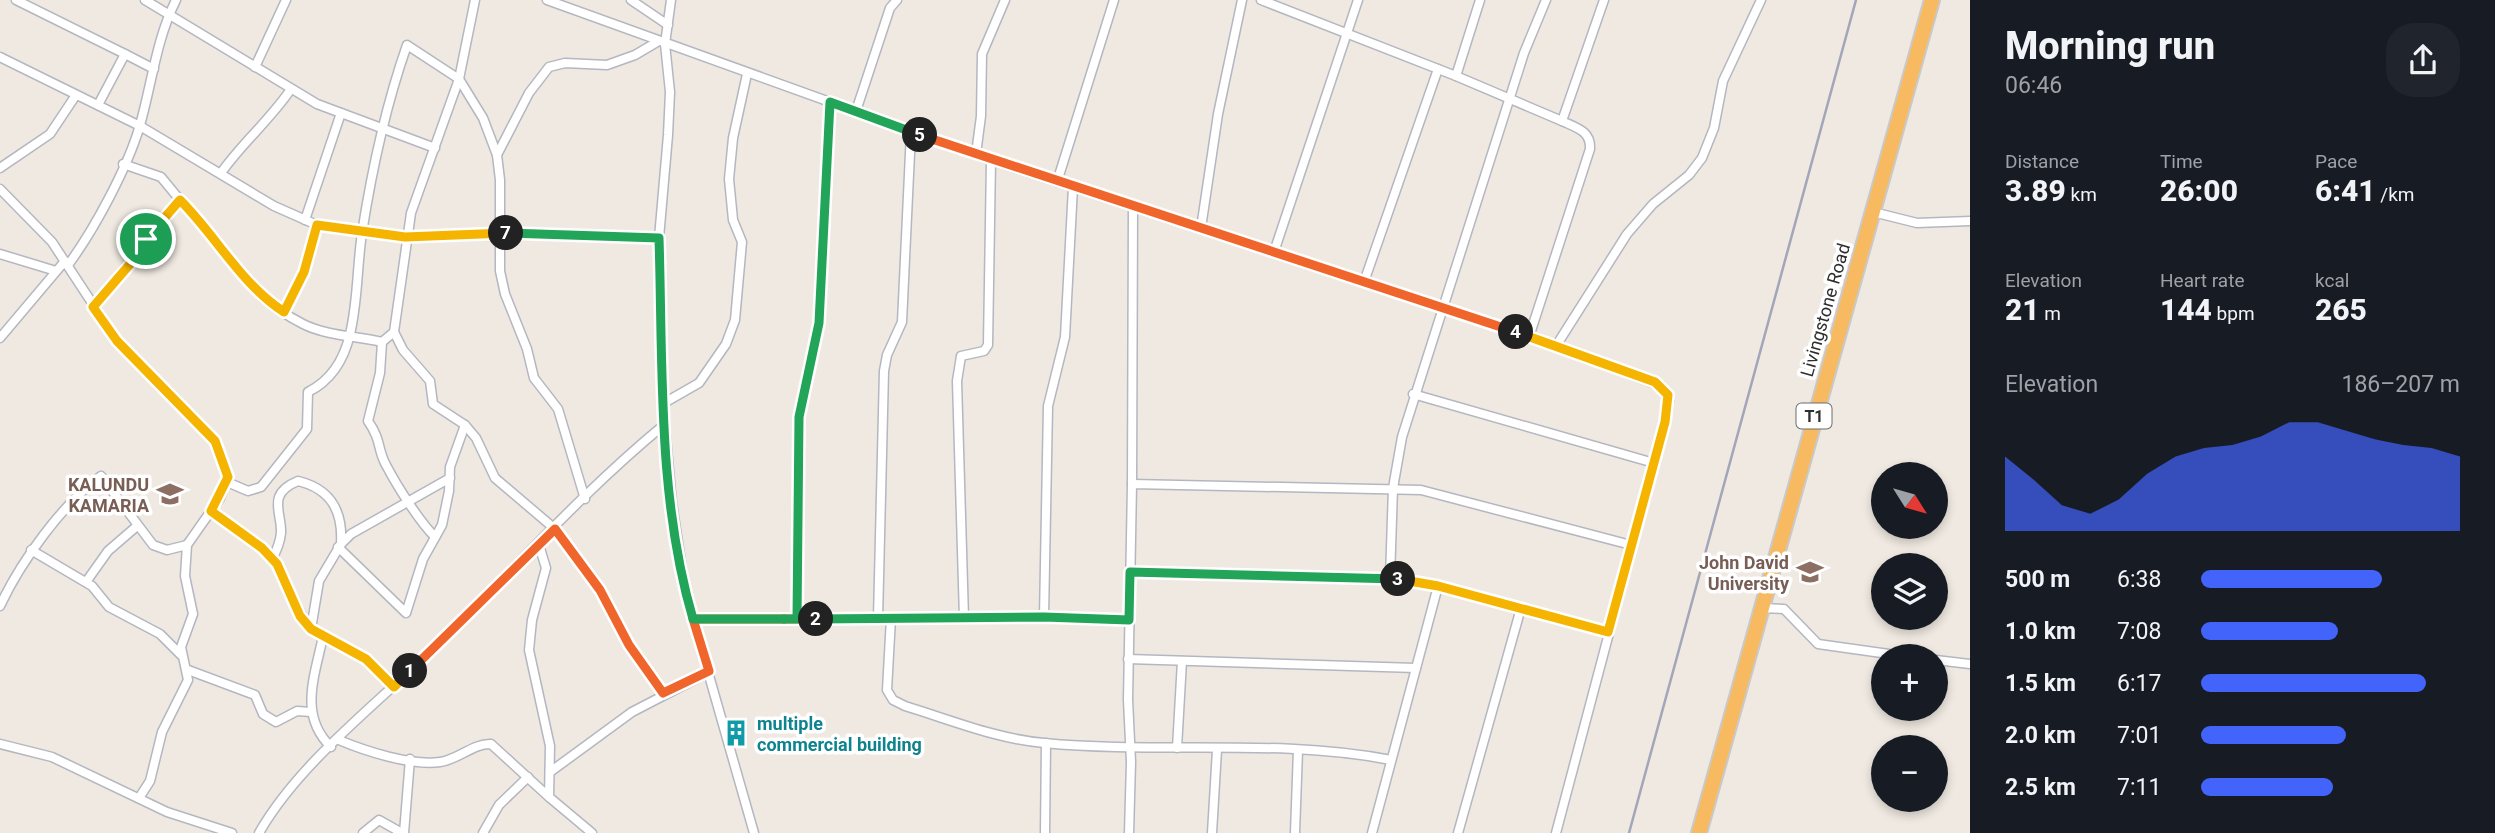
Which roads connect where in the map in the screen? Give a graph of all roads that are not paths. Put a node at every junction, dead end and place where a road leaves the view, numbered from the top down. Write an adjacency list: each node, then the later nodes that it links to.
1 (16, 0): 24 (street)
2 (145, 0): 20 (street)
3 (176, 0): 20 (street)
4 (286, 0): 26 (street)
5 (475, 0): 31 (street)
6 (547, 0): 23 (street)
7 (631, 0): 21 (street)
8 (671, 0): 21 (street)
9 (897, 0): 37 (street)
10 (1005, 0): 44 (street)
11 (1114, 0): 50 (street)
12 (1242, 0): 59 (street)
13 (1261, 0): 22 (street)
14 (1358, 0): 22 (street)
15 (1480, 0): 30 (street)
16 (1546, 0): 34 (street)
17 (1604, 0): 39 (street)
18 (1761, 0): 77 (street)
19 (1931, 0): 55 (highway, Livingstone Road / T1)
20 (169, 15): 26 (street); 27 (street)
21 (668, 25): 23 (street)
22 (1346, 34): 28 (street); 64 (street)
23 (661, 43): 29 (street); 45 (street); 63 (street)
24 (125, 54): 27 (street); 36 (street)
25 (0, 57): 33 (street)
26 (255, 67): 32 (street)
27 (154, 69): 40 (street)
28 (1438, 69): 30 (street); 68 (street)
29 (747, 74): 35 (street); 79 (street)
30 (1456, 76): 34 (street)
31 (459, 79): 41 (street); 43 (street); 45 (street)
32 (291, 89): 38 (street); 49 (street)
33 (76, 95): 36 (street); 48 (street)
34 (1508, 100): 39 (street); 70 (street)
35 (830, 102): 37 (street); 110 (street)
36 (98, 105): 40 (street)
37 (856, 111): 42 (street)
38 (341, 113): 41 (street); 56 (street)
39 (1562, 121): 74 (street)
40 (140, 126): 47 (street); 49 (street)
41 (383, 127): 43 (street); 60 (street)
42 (911, 132): 44 (street); 111 (street)
43 (435, 148): 62 (street)
44 (976, 154): 46 (street)
45 (496, 155): 61 (street)
46 (991, 160): 50 (street); 108 (street)
47 (123, 164): 53 (street); 66 (street)
48 (0, 168)
49 (222, 173): 56 (street)
50 (1057, 182): 51 (street)
51 (1073, 187): 54 (street); 106 (street)
52 (0, 189): 66 (street)
53 (180, 200): 69 (street); 71 (street)
54 (1133, 205): 59 (street); 85 (street)
55 (1873, 212): 57 (street); 105 (highway, Livingstone Road / T1)
56 (305, 220): 58 (street)
57 (1970, 221)
58 (317, 225): 60 (street); 71 (street)
59 (1201, 228): 64 (street)
60 (362, 232): 62 (street); 73 (street)
61 (501, 233): 62 (street); 63 (street); 87 (street)
62 (405, 237): 72 (street)
63 (659, 238): 79 (street)
64 (1274, 252): 68 (street)
65 (0, 254): 67 (street)
66 (67, 263): 67 (street); 69 (street)
67 (56, 271): 75 (street)
68 (1364, 282): 70 (street)
69 (93, 307): 84 (street)
70 (1442, 308): 74 (street); 78 (street)
71 (284, 312): 73 (street)
72 (394, 332): 76 (street); 81 (street)
73 (350, 334): 76 (street); 84 (street)
74 (1529, 337): 77 (street)
75 (0, 338)
76 (382, 342): 88 (street)
77 (1556, 345): 82 (street)
78 (1413, 394): 82 (street); 86 (street)
79 (664, 403): 80 (street)
80 (665, 424): 87 (street); 109 (street)
81 (465, 425): 83 (street); 91 (street)
82 (1654, 463): 96 (street)
83 (450, 478): 88 (street); 92 (street)
84 (226, 482): 89 (street)
85 (1132, 484): 86 (street); 99 (street)
86 (1393, 488): 96 (street); 100 (street)
87 (585, 499): 91 (street)
88 (409, 501): 92 (street); 94 (street)
89 (211, 511): 93 (street); 98 (street)
90 (138, 526): 93 (street); 97 (street); 101 (street)
91 (555, 529): 95 (street); 126 (street)
92 (435, 537): 94 (street)
93 (187, 545): 117 (street)
94 (339, 545): 98 (street); 113 (street)
95 (539, 545): 125 (street); 138 (street)
96 (1631, 545): 114 (street)
97 (31, 550): 101 (street); 103 (street)
98 (272, 559): 113 (street)
99 (1130, 572): 100 (street); 112 (street)
100 (1390, 578): 102 (street)
101 (86, 582): 117 (street)
102 (1438, 586): 104 (street); 122 (street)
103 (0, 606)
104 (1521, 608): 114 (street); 154 (street)
105 (1759, 608): 116 (street); 156 (highway, Livingstone Road / T1)
106 (1044, 617): 108 (street); 112 (street)
107 (891, 618): 108 (street); 111 (street); 129 (street)
108 (964, 618)
109 (693, 619): 110 (street); 124 (street)
110 (797, 619): 111 (street)
111 (878, 619)
112 (1129, 620): 118 (street)
113 (311, 629): 115 (street)
114 (1608, 632): 155 (street)
115 (323, 636): 125 (street); 127 (street)
116 (1871, 651)
117 (181, 655): 123 (street)
118 (1128, 659): 119 (street); 132 (street)
119 (1182, 661): 122 (street); 133 (street)
120 (1948, 661): 121 (street)
121 (1970, 664)
122 (1416, 668): 137 (street)
123 (188, 670): 127 (street); 141 (street)
124 (709, 671): 126 (street); 148 (street)
125 (394, 687): 128 (street)
126 (663, 693): 138 (street)
127 (311, 712): 131 (street)
128 (339, 740): 131 (street); 136 (street)
129 (1046, 743): 132 (street); 149 (street)
130 (0, 744): 141 (street)
131 (331, 747): 143 (street)
132 (1131, 747): 133 (street); 150 (street)
133 (1177, 748): 134 (street)
134 (1217, 750): 135 (street); 151 (street)
135 (1298, 750): 137 (street); 152 (street)
136 (410, 760): 139 (street); 145 (street)
137 (1391, 760): 153 (street)
138 (550, 772): 140 (street)
139 (528, 776): 140 (street); 146 (street)
140 (550, 797): 147 (street)
141 (139, 798): 142 (street)
142 (232, 833)
143 (259, 833)
144 (363, 833): 145 (street)
145 (403, 833)
146 (483, 833)
147 (592, 833)
148 (754, 833)
149 (1045, 833)
150 (1129, 833)
151 (1212, 833)
152 (1295, 833)
153 (1373, 833)
154 (1458, 833)
155 (1556, 833)
156 (1699, 833)

